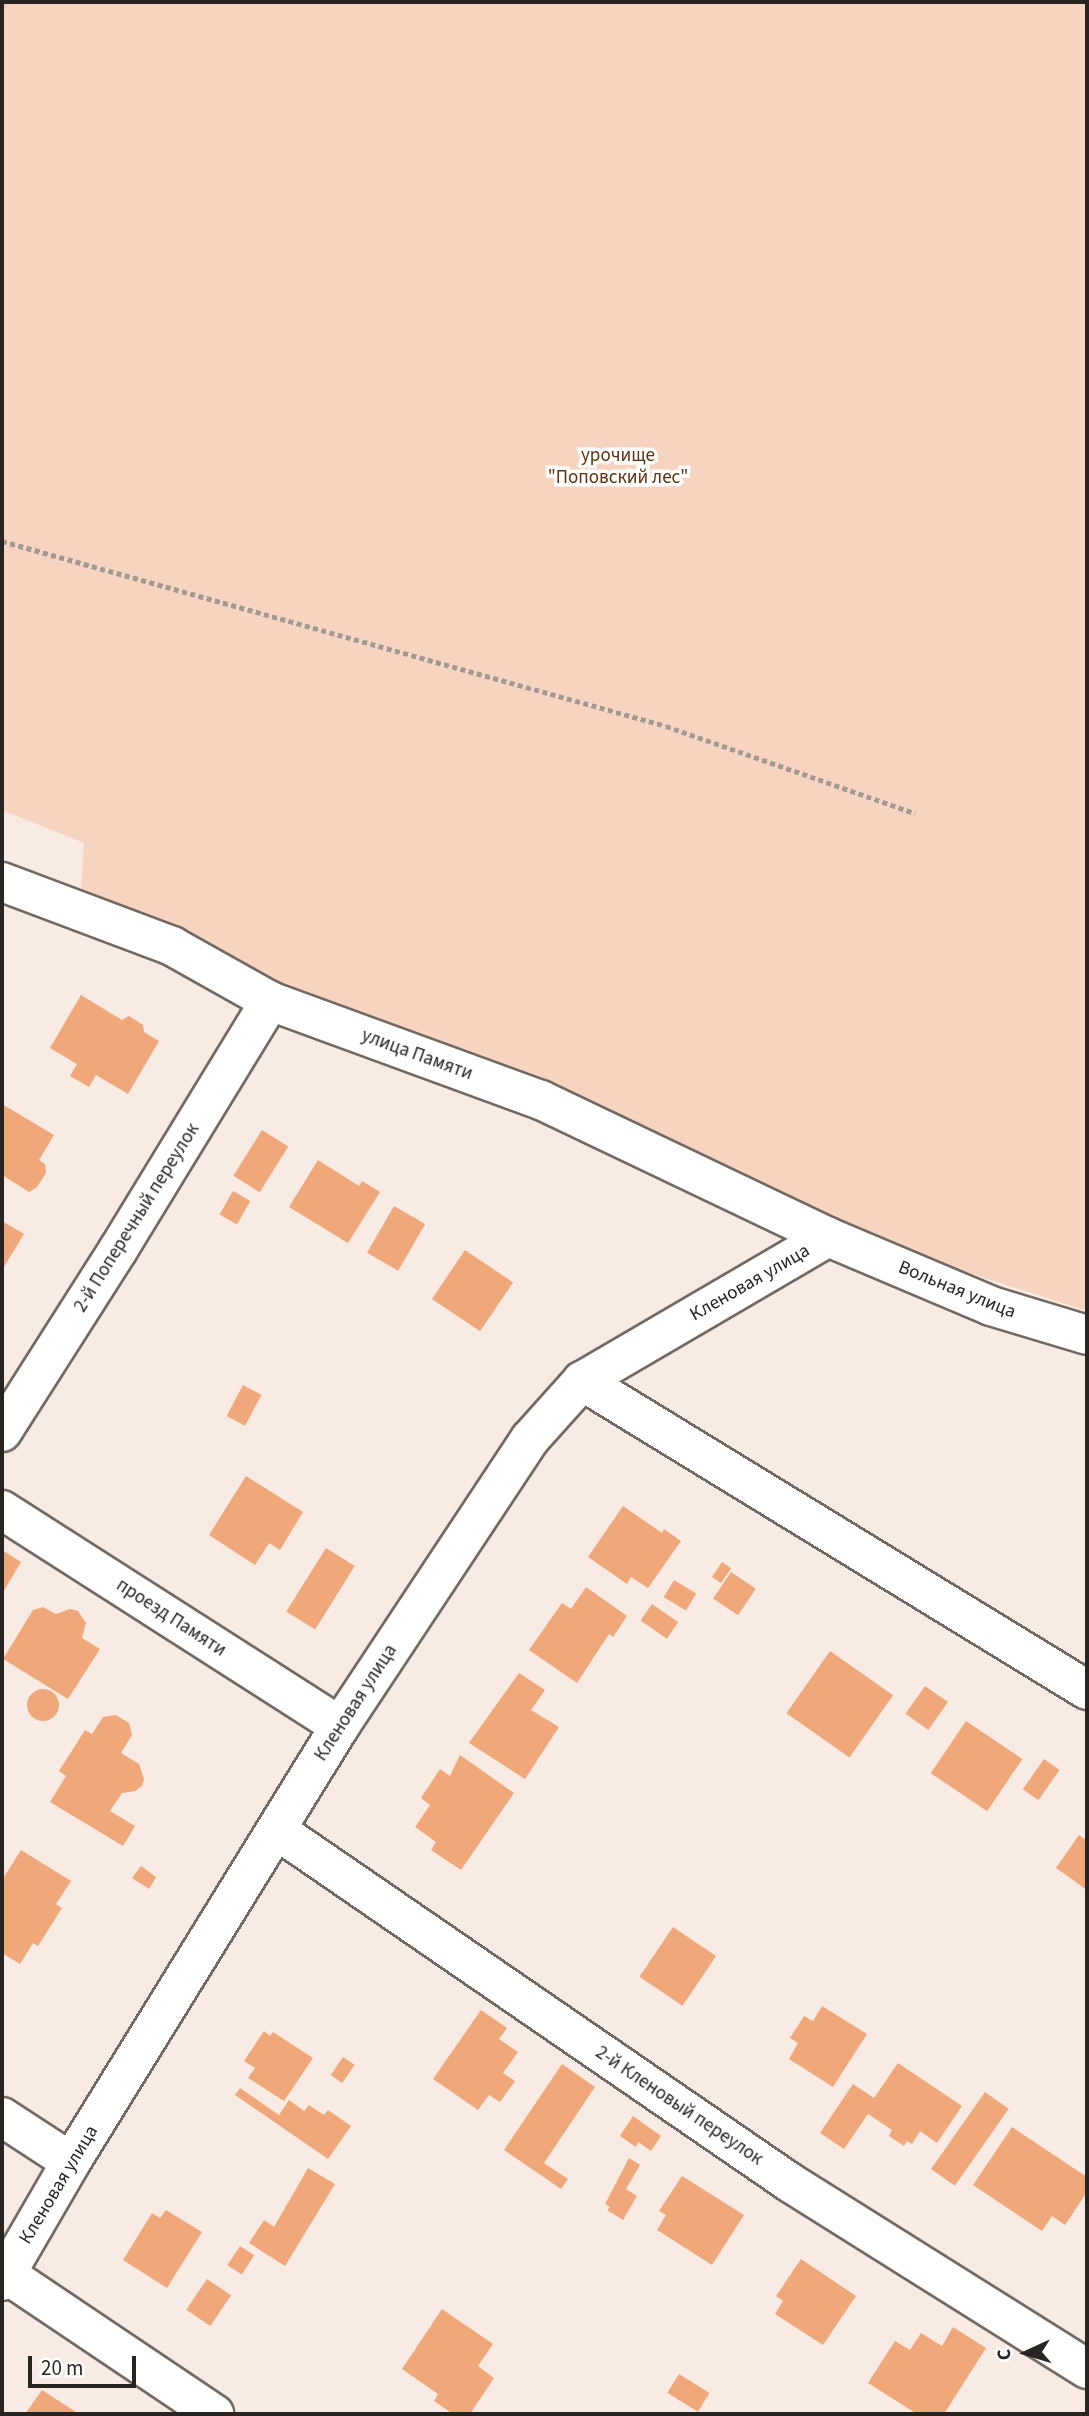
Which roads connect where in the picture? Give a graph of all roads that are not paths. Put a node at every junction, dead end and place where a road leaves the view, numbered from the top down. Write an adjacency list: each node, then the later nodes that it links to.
1 (2, 882): 2 (street, улица Памяти)
2 (270, 1002): 3 (street, улица Памяти); 6 (street, 2-й Поперечный переулок)
3 (828, 1237): 4 (street, Вольная улица); 5 (street, Кленовая улица)
4 (1087, 1335)
5 (582, 1381): 8 (street); 9 (street, Кленовая улица)
6 (2, 1432)
7 (2, 1510): 9 (street, проезд Памяти)
8 (1087, 1689)
9 (340, 1726): 10 (street, Кленовая улица)
10 (278, 1831): 12 (street, Кленовая улица); 14 (street, 2-й Кленовый переулок)
11 (2, 2117): 12 (street)
12 (71, 2162): 13 (street, Кленовая улица)
13 (4, 2278): 15 (street)
14 (1087, 2369)
15 (215, 2414)

